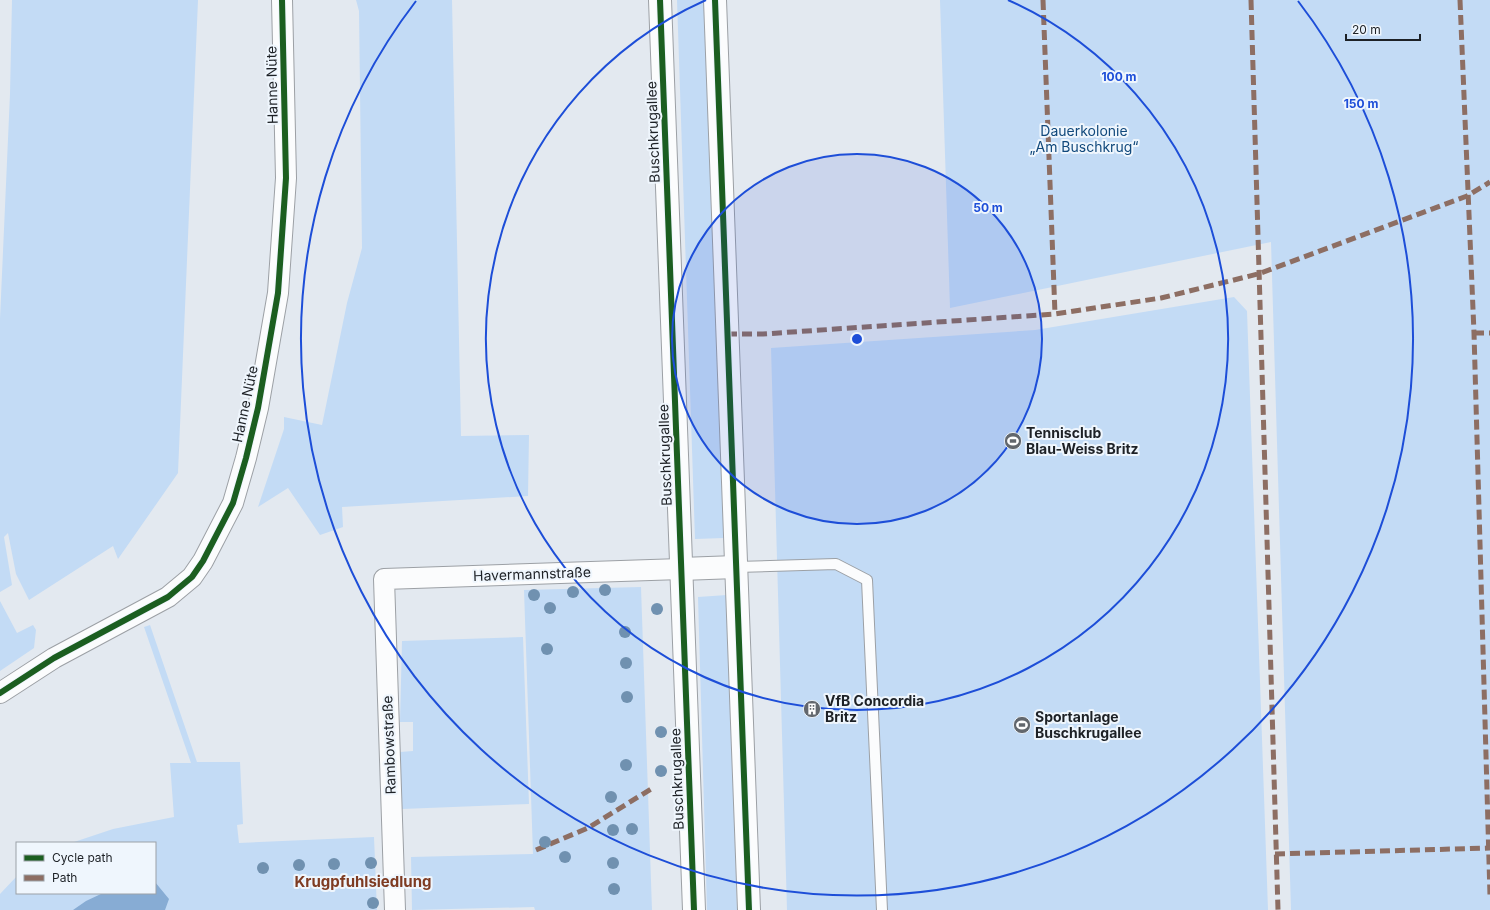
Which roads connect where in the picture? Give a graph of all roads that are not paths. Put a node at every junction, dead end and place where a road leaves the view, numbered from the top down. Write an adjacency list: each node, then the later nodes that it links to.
1 (282, 0): 7 (street, Hanne Nüte)
2 (660, 0): 5 (main road, Buschkrugallee)
3 (715, 0): 4 (main road)
4 (736, 567): 5 (main road); 10 (main road); 11 (lane)
5 (681, 569): 6 (street, Havermannstraße); 9 (main road, Buschkrugallee)
6 (384, 579): 8 (street, Rambowstraße)
7 (0, 693)
8 (395, 910)
9 (694, 910)
10 (749, 910)
11 (882, 910)

